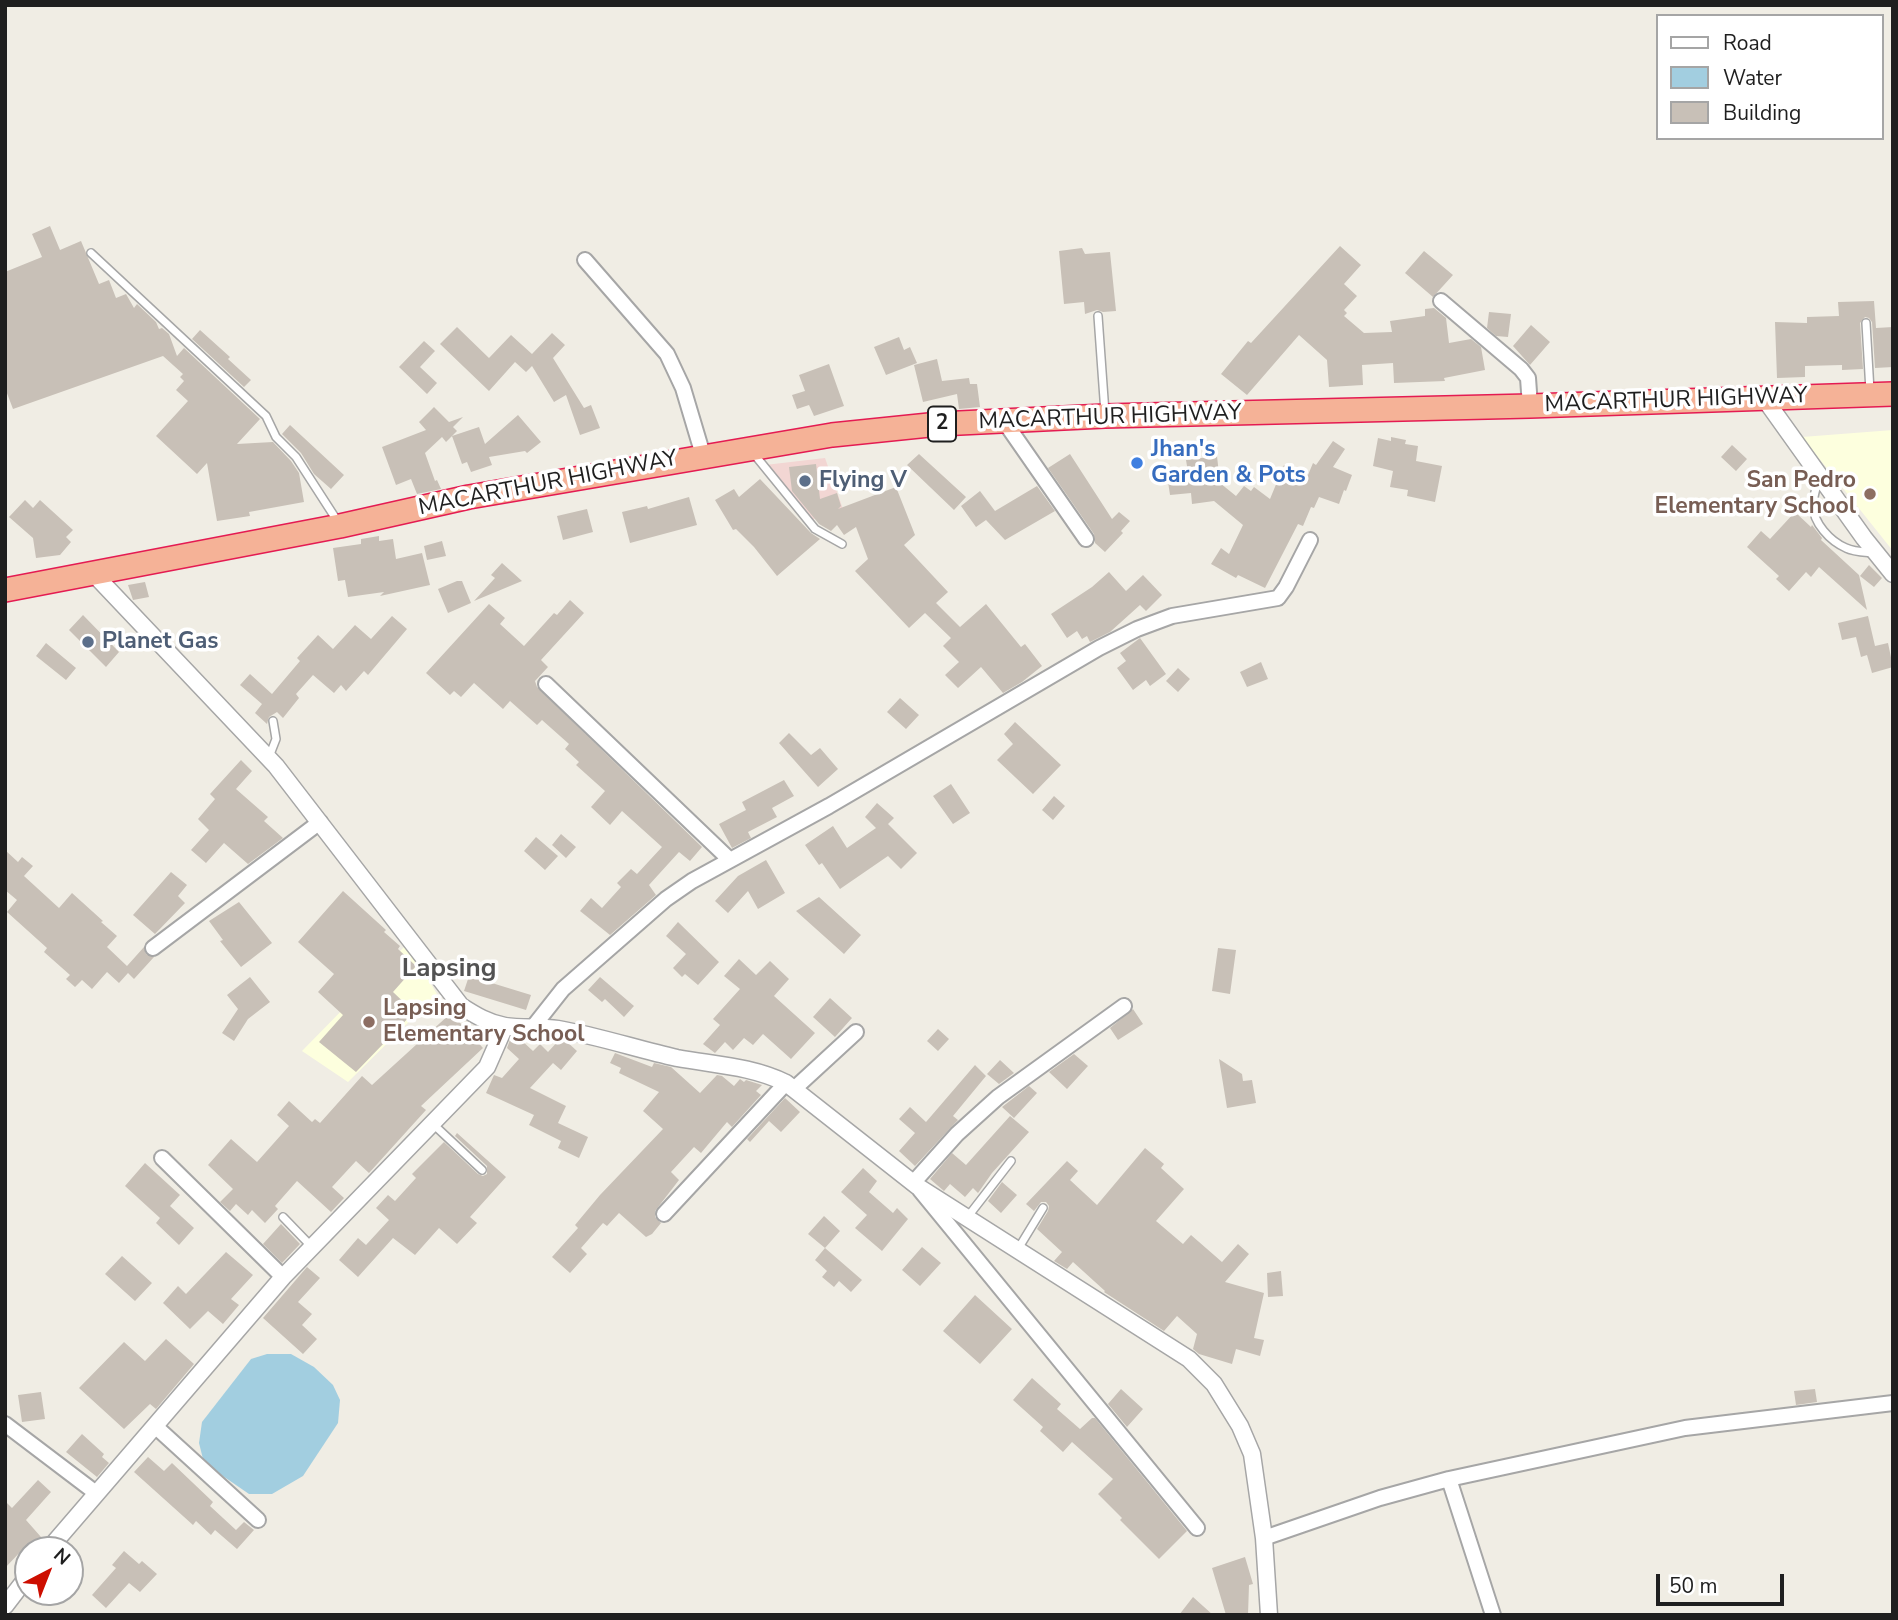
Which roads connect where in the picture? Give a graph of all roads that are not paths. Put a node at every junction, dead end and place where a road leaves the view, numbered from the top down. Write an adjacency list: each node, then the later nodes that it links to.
1 (91, 253): 15 (lane)
2 (585, 260): 13 (street)
3 (1441, 301): 9 (street)
4 (1098, 316): 10 (lane)
5 (1866, 323): 7 (lane)
6 (1893, 394): 7 (highway, MACARTHUR HIGHWAY / 2)
7 (1870, 395): 8 (highway, MACARTHUR HIGHWAY / 2)
8 (1764, 398): 9 (highway, MACARTHUR HIGHWAY / 2); 14 (street)
9 (1530, 406): 10 (highway, MACARTHUR HIGHWAY / 2)
10 (1105, 416): 11 (highway, MACARTHUR HIGHWAY / 2)
11 (1004, 421): 12 (highway, MACARTHUR HIGHWAY / 2); 16 (street)
12 (749, 447): 13 (highway, MACARTHUR HIGHWAY / 2); 18 (lane)
13 (703, 455): 15 (highway, MACARTHUR HIGHWAY / 2)
14 (1819, 477): 19 (street); 19 (lane)
15 (340, 526): 20 (highway, MACARTHUR HIGHWAY / 2)
16 (1086, 539)
17 (1311, 540): 27 (street)
18 (842, 544)
19 (1876, 554): 21 (street)
20 (92, 572): 22 (highway, MACARTHUR HIGHWAY / 2); 25 (street)
21 (1893, 574)
22 (5, 590)
23 (546, 684): 27 (street)
24 (273, 721): 25 (lane)
25 (269, 757): 26 (street)
26 (320, 822): 28 (street); 30 (street)
27 (729, 859): 31 (street)
28 (153, 948)
29 (1124, 1006): 38 (street)
30 (505, 1026): 31 (street); 34 (street)
31 (533, 1027): 33 (street)
32 (856, 1032): 33 (street)
33 (790, 1086): 38 (street); 40 (street)
34 (432, 1123): 37 (lane); 43 (street)
35 (162, 1158): 45 (street)
36 (1011, 1161): 42 (lane)
37 (482, 1170)
38 (915, 1185): 42 (street); 52 (street)
39 (1042, 1208): 44 (lane)
40 (664, 1214)
41 (283, 1217): 43 (lane)
42 (966, 1219): 44 (street)
43 (311, 1246): 45 (street)
44 (1017, 1252): 54 (street)
45 (283, 1277): 48 (street)
46 (1893, 1403): 49 (street)
47 (5, 1424): 50 (street)
48 (155, 1426): 50 (street); 51 (street)
49 (1449, 1479): 54 (street); 56 (street)
50 (96, 1493): 53 (street)
51 (258, 1520)
52 (1197, 1528)
53 (60, 1536)
54 (1264, 1538): 55 (street)
55 (1269, 1615)
56 (1493, 1615)

